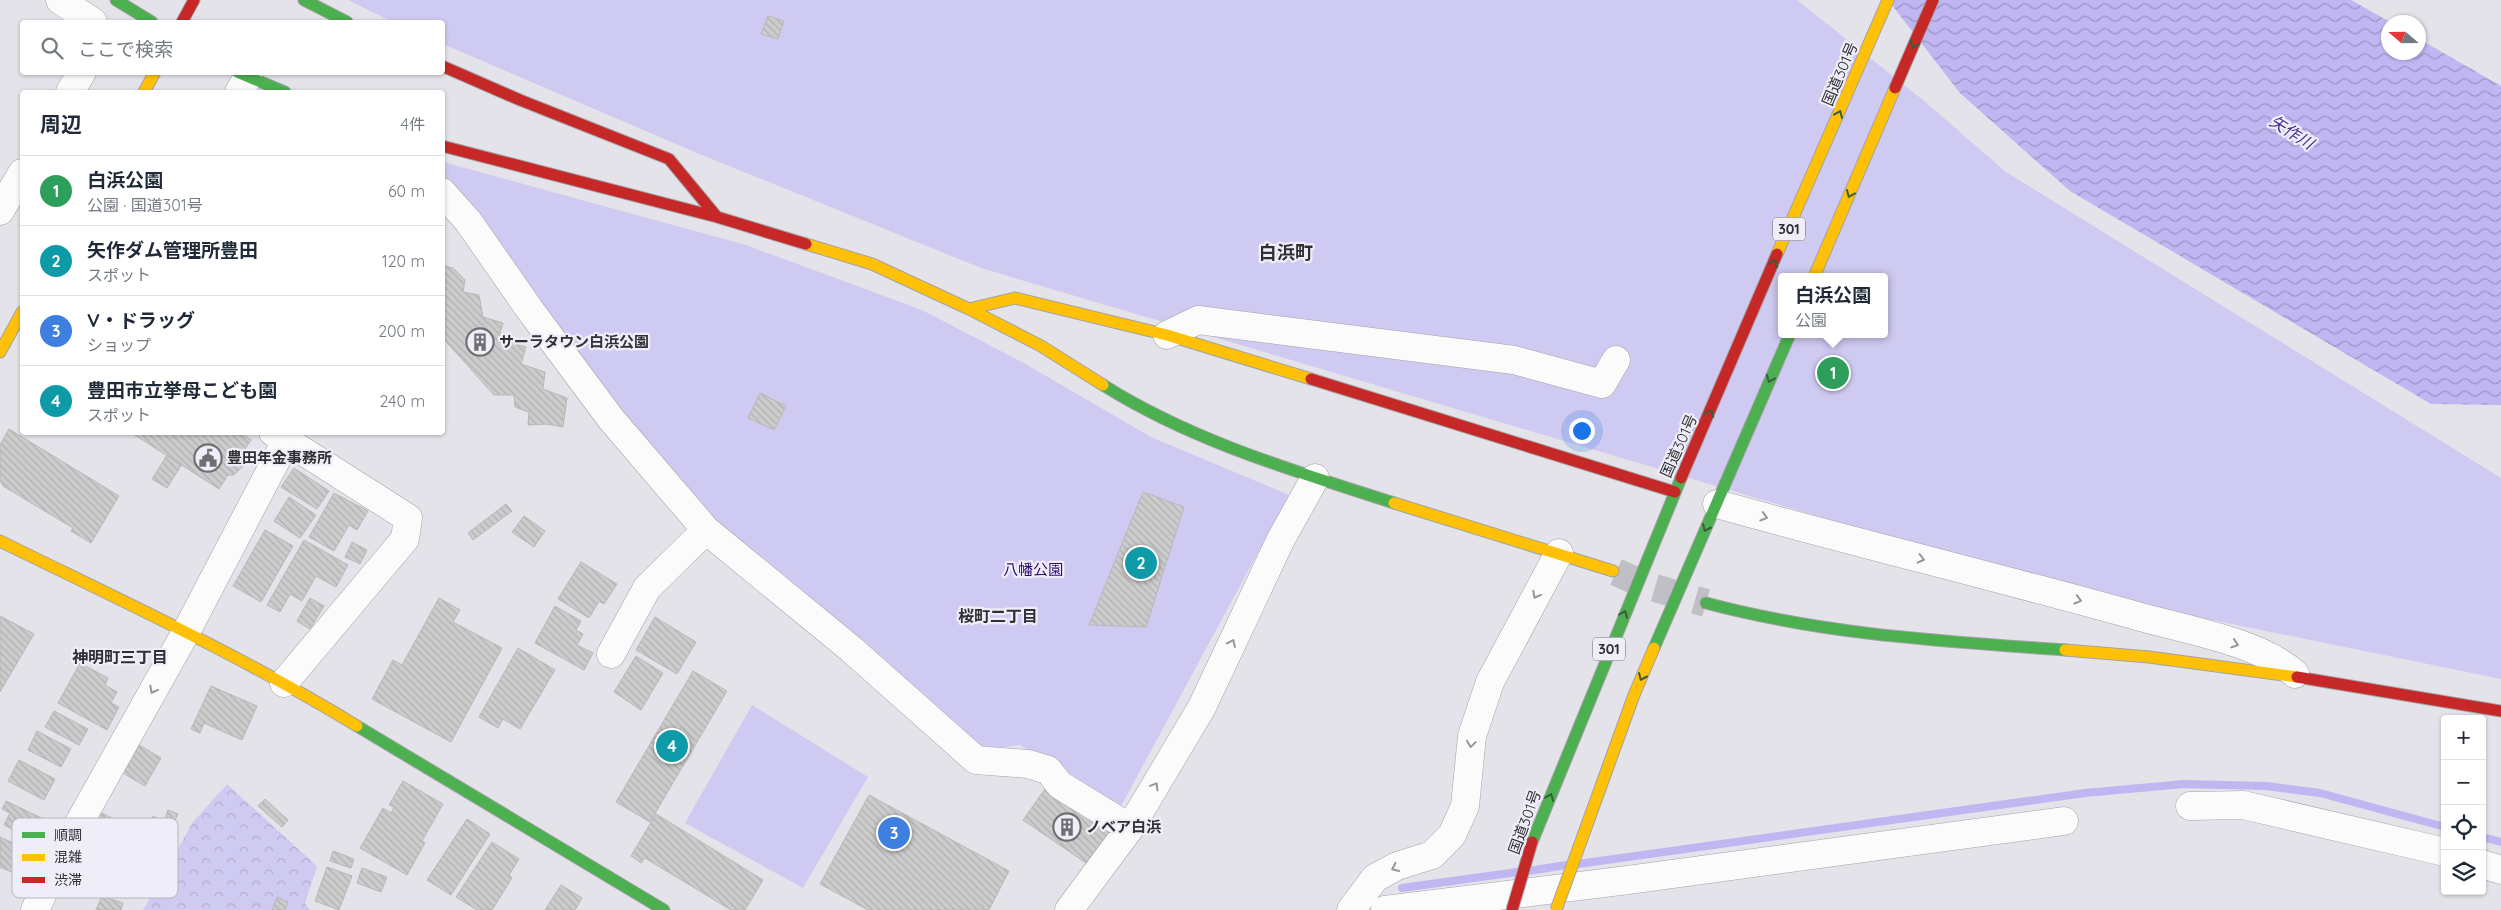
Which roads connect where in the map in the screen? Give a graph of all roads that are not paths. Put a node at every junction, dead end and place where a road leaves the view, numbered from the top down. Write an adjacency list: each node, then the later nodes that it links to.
1 (60, 0): 7 (street)
2 (116, 0): 8 (main road)
3 (304, 0): 10 (main road)
4 (1888, 0): 30 (main road, 国道301号 / 301, one-way to 4)
5 (1933, 0): 21 (main road, one-way to 21)
6 (194, 1): 9 (main road)
7 (90, 20)
8 (149, 20)
9 (183, 20)
10 (344, 20)
11 (445, 67): 20 (main road)
12 (153, 75): 14 (main road)
13 (241, 81): 15 (main road)
14 (145, 90)
15 (277, 90)
16 (445, 147): 20 (main road)
17 (20, 176): 19 (street)
18 (445, 195): 32 (street)
19 (0, 211)
20 (717, 217): 22 (main road)
21 (1816, 273)
22 (969, 309): 24 (main road); 29 (main road)
23 (20, 316): 26 (main road)
24 (1167, 335): 27 (street); 30 (main road)
25 (1788, 338): 31 (main road, 301, one-way to 31)
26 (0, 352)
27 (1616, 360)
28 (279, 437): 37 (street); 40 (street)
29 (1315, 478): 34 (main road); 45 (street, one-way to 29)
30 (1675, 492): 55 (main road, 国道301号 / 301, one-way to 30, bridge)
31 (1717, 504): 39 (street, one-way to 39); 56 (main road, 301, one-way to 56, bridge)
32 (706, 530): 38 (street); 45 (street)
33 (0, 541): 37 (main road)
34 (1559, 552): 35 (main road); 53 (street, one-way to 53)
35 (1613, 571)
36 (1706, 603): 39 (main road)
37 (186, 632): 40 (main road); 43 (street, one-way to 43)
38 (611, 654)
39 (2295, 674): 41 (main road)
40 (284, 683): 52 (main road)
41 (2501, 711)
42 (2190, 806): 46 (street)
43 (82, 818)
44 (2064, 821): 54 (street)
45 (1130, 828): 50 (street)
46 (2441, 851)
47 (2486, 865): 48 (street)
48 (2501, 870)
49 (41, 898): 51 (street, one-way to 51)
50 (1071, 908)
51 (35, 910)
52 (664, 910)
53 (1351, 910)
54 (1385, 910)
55 (1512, 910)
56 (1556, 910)

